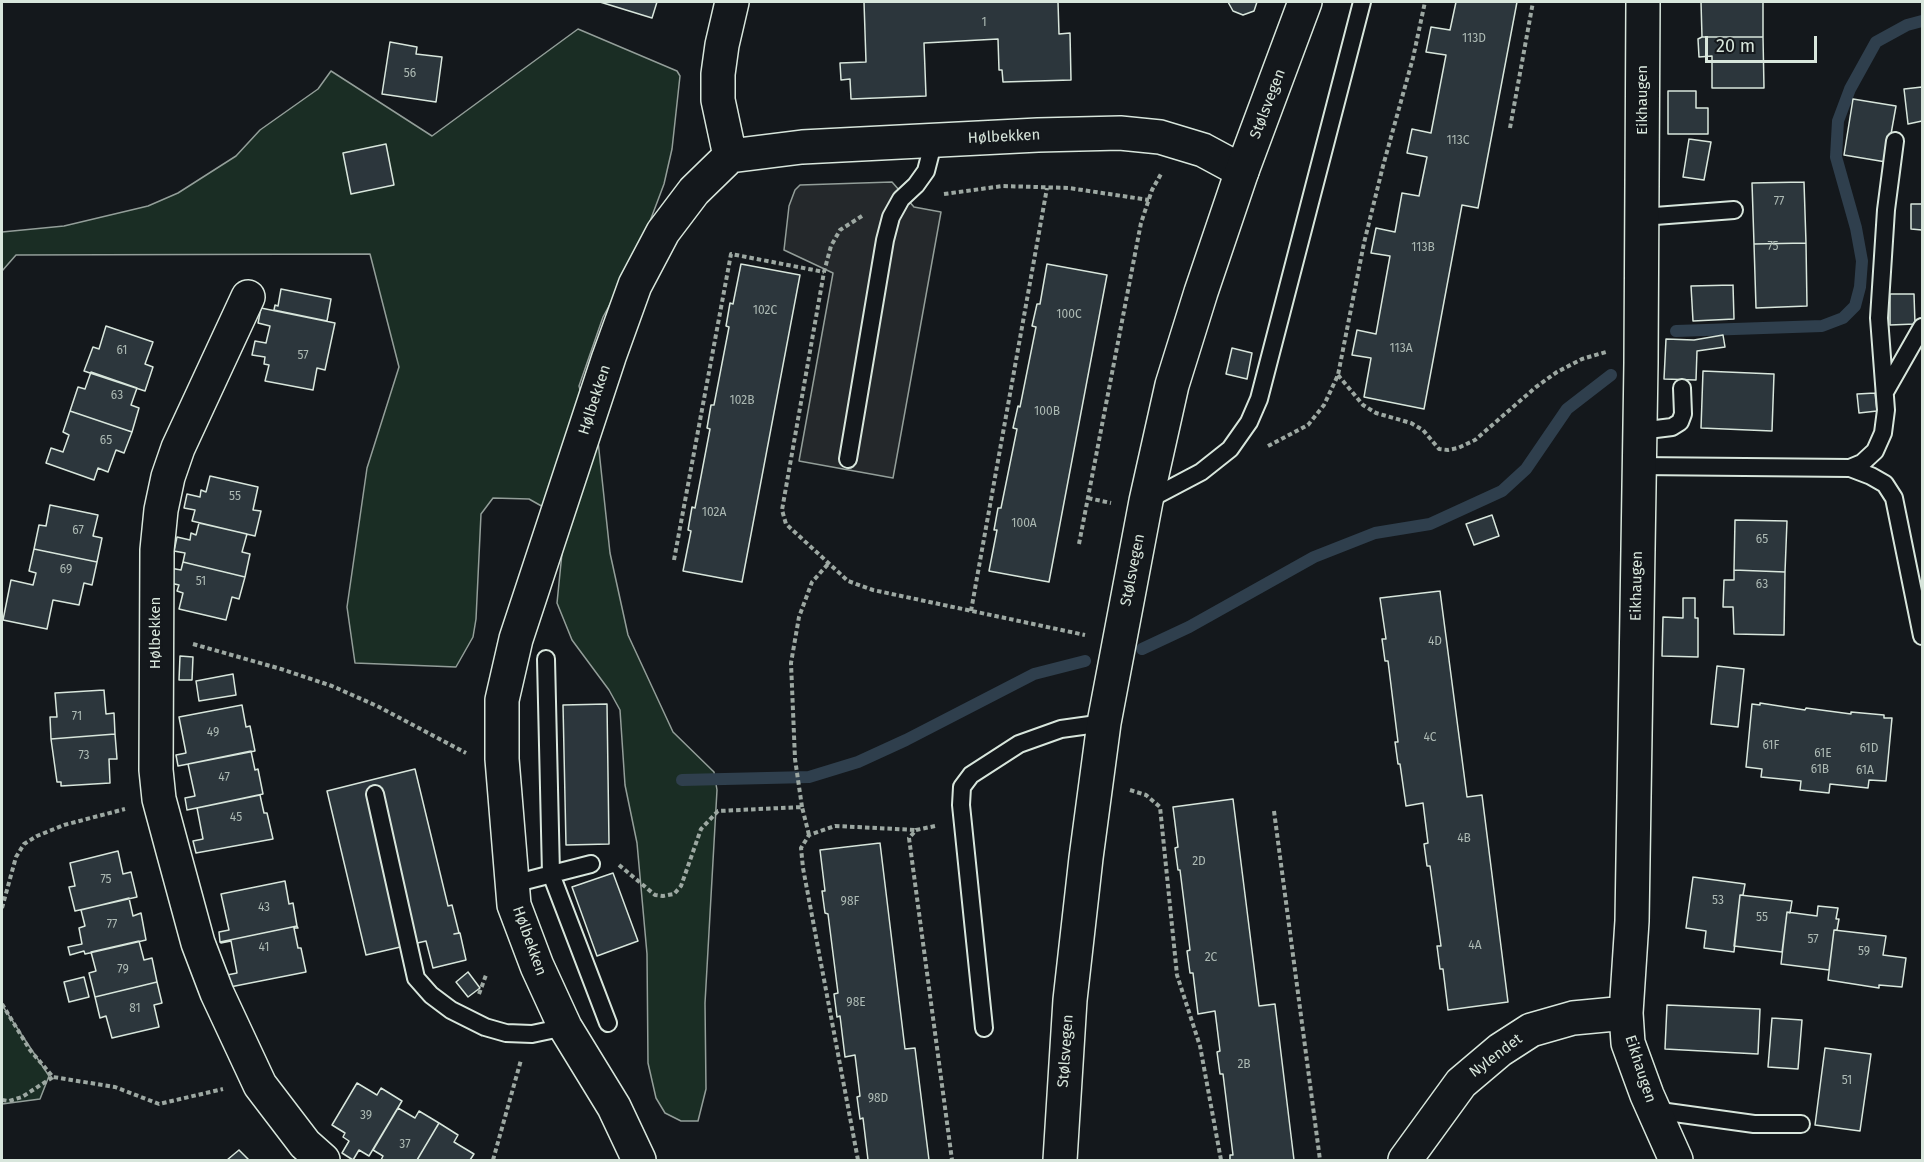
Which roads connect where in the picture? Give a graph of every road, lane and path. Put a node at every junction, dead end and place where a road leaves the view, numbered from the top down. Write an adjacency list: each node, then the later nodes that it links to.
1 (732, 2): 11 (street)
2 (1305, 2): 12 (street, Stølsvegen)
3 (1362, 2): 26 (lane)
4 (1425, 2): 22 (path)
5 (1533, 2): 7 (path)
6 (1643, 2): 17 (street, Eikhaugen)
7 (1510, 128)
8 (934, 140): 10 (street, Hølbekken); 11 (street, Hølbekken); 14 (lane)
9 (1895, 141): 24 (lane)
10 (1179, 143): 12 (street, Hølbekken); 15 (path)
11 (730, 156): 40 (street, Hølbekken)
12 (1242, 171): 30 (street, Stølsvegen)
13 (1047, 188): 14 (path); 15 (path); 34 (path)
14 (901, 199): 18 (path); 27 (lane)
15 (1149, 200): 31 (path)
16 (1734, 210): 17 (lane)
17 (1642, 217): 21 (street, Eikhaugen)
18 (824, 272): 32 (path); 33 (path)
19 (248, 297): 35 (street, Hølbekken)
20 (1923, 327): 24 (lane)
21 (1641, 342): 22 (path); 25 (street, Eikhaugen)
22 (1338, 375): 26 (path)
23 (1682, 388): 25 (lane)
24 (1885, 392): 29 (lane)
25 (1640, 431): 28 (street, Eikhaugen)
26 (1230, 449): 30 (lane)
27 (848, 459)
28 (1639, 466): 29 (lane); 54 (street, Eikhaugen)
29 (1850, 468): 36 (lane)
30 (1146, 501): 37 (street, Stølsvegen)
31 (1080, 544)
32 (674, 560)
33 (829, 563): 34 (path); 44 (path)
34 (971, 611): 37 (path)
35 (157, 636): 40 (path); 43 (street, Hølbekken)
36 (1923, 636)
37 (1119, 642): 39 (street, Stølsvegen)
38 (546, 659): 50 (lane)
39 (1104, 723): 41 (street, Stølsvegen); 46 (lane)
40 (502, 759): 51 (street, Hølbekken)
41 (1096, 781): 69 (street, Stølsvegen); 70 (path)
42 (375, 794): 58 (lane)
43 (159, 799): 52 (path); 60 (street, Hølbekken)
44 (802, 807): 48 (path); 49 (path)
45 (1274, 811): 71 (path)
46 (963, 822): 47 (path); 57 (lane)
47 (916, 830): 48 (path); 68 (path)
48 (809, 835): 67 (path)
49 (591, 864): 50 (lane)
50 (551, 874): 51 (lane); 55 (lane)
51 (513, 884): 56 (street, Hølbekken)
52 (2, 908)
53 (2, 1004): 59 (path)
54 (1626, 1013): 62 (street, Eikhaugen); 72 (street, Nylendet)
55 (608, 1023)
56 (566, 1027): 58 (lane); 66 (street, Hølbekken)
57 (984, 1028)
58 (532, 1034): 65 (path)
59 (53, 1077): 60 (path); 61 (path)
60 (260, 1085): 64 (street, Hølbekken)
61 (2, 1100)
62 (1653, 1110): 63 (lane); 73 (street, Eikhaugen)
63 (1801, 1124)
64 (323, 1161)
65 (493, 1161)
66 (639, 1161)
67 (858, 1161)
68 (952, 1161)
69 (1060, 1161)
70 (1221, 1161)
71 (1320, 1161)
72 (1405, 1161)
73 (1676, 1161)

